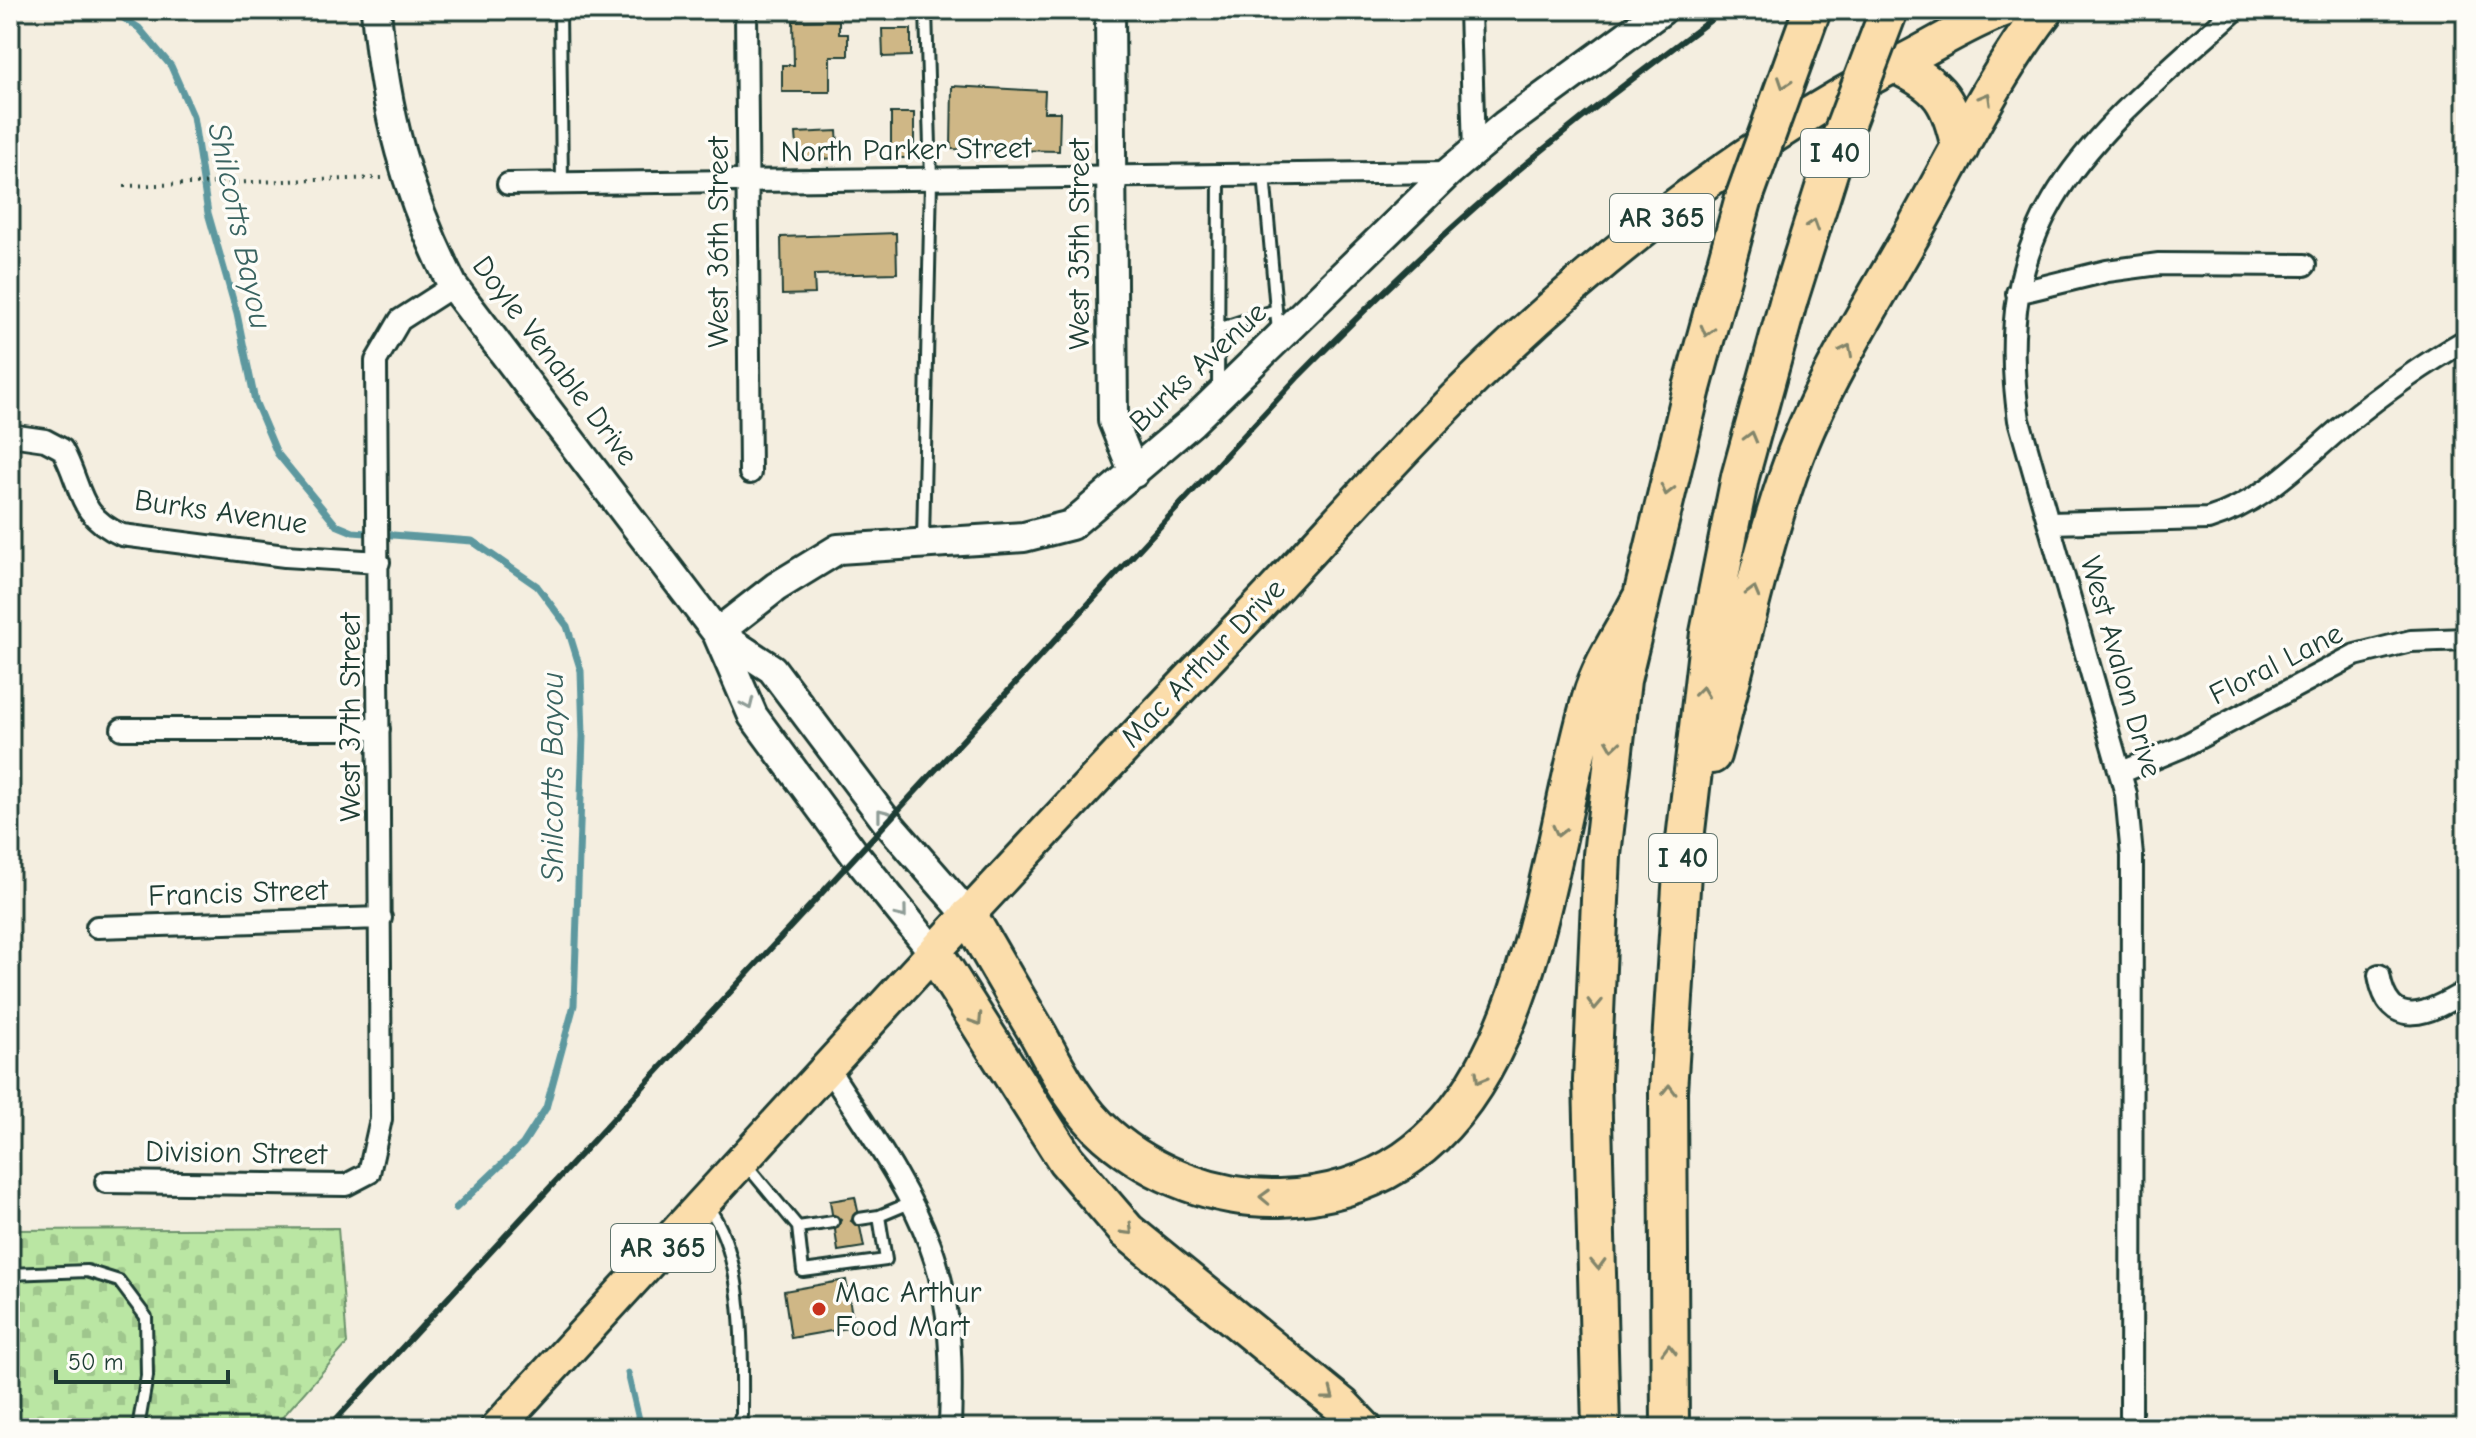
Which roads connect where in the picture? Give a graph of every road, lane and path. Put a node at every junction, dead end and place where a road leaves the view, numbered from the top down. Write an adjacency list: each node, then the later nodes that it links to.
1 (376, 10): 20 (main road, Doyle Venable Drive)
2 (560, 10): 24 (lane)
3 (746, 10): 22 (street, West 36th Street)
4 (926, 10): 21 (lane)
5 (1110, 10): 19 (main road, West 35th Street)
6 (1470, 10): 15 (street)
7 (1662, 10): 15 (main road, Burks Avenue)
8 (1812, 10): 39 (highway, I 40, one-way to 39, bridge)
9 (1889, 10): 45 (highway, I 40, one-way to 9, bridge)
10 (2004, 10): 13 (main road, Mac Arthur Drive / AR 365)
11 (2045, 10): 14 (highway, one-way to 11)
12 (2235, 10): 28 (street, West Avalon Drive)
13 (1896, 65): 14 (highway); 46 (main road, Mac Arthur Drive / AR 365)
14 (1960, 148): 45 (highway, one-way to 14)
15 (1474, 153): 16 (main road, Burks Avenue)
16 (1449, 172): 17 (street, North Parker Street); 29 (main road, Burks Avenue)
17 (1264, 174): 18 (street, North Parker Street); 29 (lane)
18 (1219, 175): 19 (street, North Parker Street); 30 (lane)
19 (1113, 176): 21 (street, North Parker Street); 35 (main road, West 35th Street)
20 (405, 177): 25 (path); 27 (main road, Doyle Venable Drive)
21 (931, 180): 22 (street, North Parker Street); 37 (lane)
22 (749, 182): 24 (street, North Parker Street); 34 (street, West 36th Street)
23 (508, 184): 24 (street, North Parker Street)
24 (562, 184)
25 (124, 186)
26 (2305, 265): 28 (street)
27 (453, 286): 38 (street, West 37th Street); 40 (main road, Doyle Venable Drive)
28 (2017, 293): 36 (street, West Avalon Drive)
29 (1277, 324): 30 (lane); 32 (main road, Burks Avenue)
30 (1218, 329): 32 (lane)
31 (2466, 340): 36 (street)
32 (1217, 395): 35 (main road, Burks Avenue)
33 (10, 435): 38 (street, Burks Avenue)
34 (750, 473)
35 (1134, 473): 37 (main road, Burks Avenue)
36 (2050, 523): 44 (street, West Avalon Drive)
37 (922, 542): 40 (main road, Burks Avenue)
38 (379, 559): 43 (street, West 37th Street)
39 (1640, 600): 46 (highway, one-way to 46); 66 (highway, I 40, one-way to 66)
40 (717, 633): 46 (main road, Doyle Venable Drive, one-way to 40); 49 (main road, Doyle Venable Drive, one-way to 49)
41 (2466, 639): 44 (street, Floral Lane)
42 (122, 729): 43 (street)
43 (379, 729): 47 (street, West 37th Street)
44 (2122, 772): 68 (street, West Avalon Drive)
45 (1683, 857): 67 (highway, I 40, one-way to 45)
46 (969, 916): 49 (main road, Mac Arthur Drive / AR 365)
47 (381, 918): 48 (street, Francis Street); 54 (street, West 37th Street)
48 (97, 927)
49 (935, 954): 52 (main road, Mac Arthur Drive / AR 365); 65 (highway, one-way to 65)
50 (2379, 975): 51 (street)
51 (2466, 991)
52 (828, 1068): 53 (main road, Mac Arthur Drive / AR 365); 57 (street)
53 (743, 1160): 56 (main road, Mac Arthur Drive / AR 365); 59 (lane)
54 (364, 1179): 55 (street, Division Street)
55 (106, 1182)
56 (705, 1202): 62 (main road, Mac Arthur Drive / AR 365); 63 (lane)
57 (910, 1203): 59 (lane); 64 (street)
58 (833, 1217): 59 (lane)
59 (798, 1227)
60 (10, 1274): 61 (lane)
61 (138, 1428)
62 (497, 1428)
63 (735, 1428)
64 (950, 1428)
65 (1363, 1428)
66 (1601, 1428)
67 (1670, 1428)
68 (2131, 1428)

